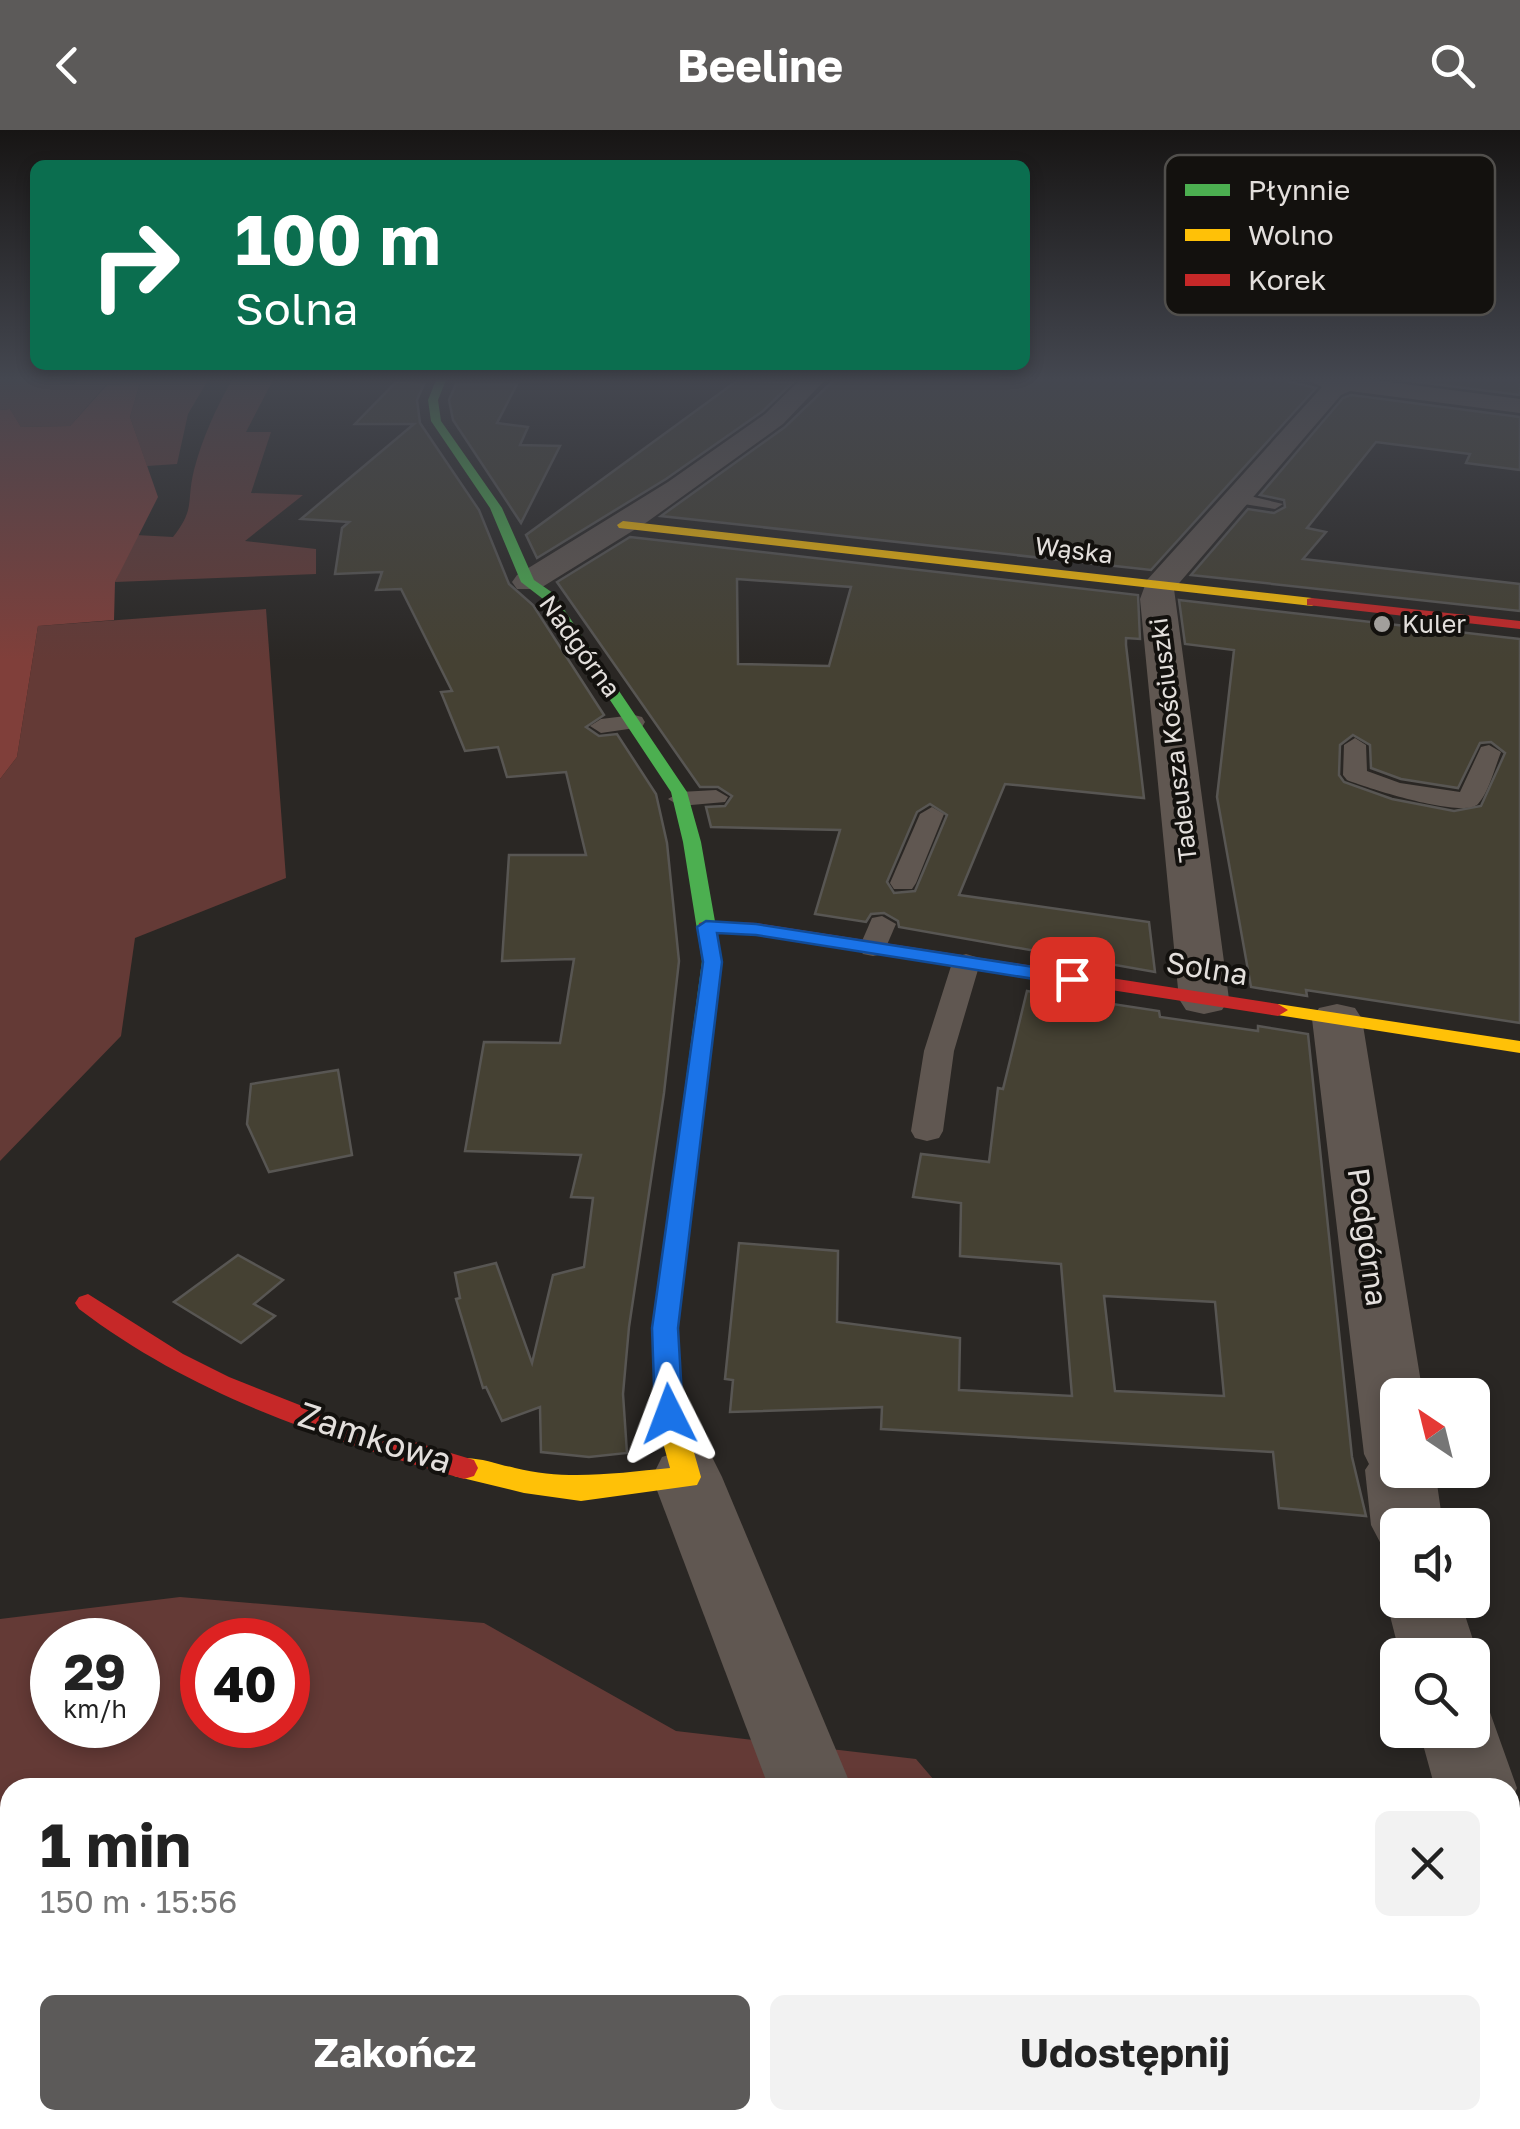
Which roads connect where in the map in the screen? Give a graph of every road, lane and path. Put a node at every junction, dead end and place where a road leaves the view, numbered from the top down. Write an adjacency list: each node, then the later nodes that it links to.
1 (472, 473): 7 (street)
2 (696, 473): 6 (street, Nadgórna)
3 (1259, 473): 4 (street, Tadeusza Kościuszki)
4 (1237, 498): 5 (lane); 8 (street, Tadeusza Kościuszki)
5 (1275, 504)
6 (623, 525): 7 (street, Nadgórna); 8 (street, Wąska)
7 (523, 583): 10 (street, Nadgórna)
8 (1158, 587): 9 (street, Wąska); 20 (street, Tadeusza Kościuszki)
9 (1520, 625)
10 (634, 722): 11 (lane); 15 (street, Nadgórna)
11 (602, 726)
12 (1355, 744): 13 (lane)
13 (1490, 752)
14 (716, 797): 15 (lane)
15 (680, 798): 18 (street, Nadgórna)
16 (932, 814): 17 (lane)
17 (902, 884)
18 (706, 927): 19 (street, Solna); 26 (street)
19 (966, 963): 20 (street, Solna); 23 (lane)
20 (1204, 998): 21 (street, Solna)
21 (1337, 1019): 22 (street, Solna); 25 (street, Podgórna)
22 (1520, 1047)
23 (927, 1130)
24 (88, 1302): 26 (street, Zamkowa)
25 (1387, 1378)
26 (687, 1477): 28 (street)
27 (1465, 1748): 29 (street)
28 (808, 1778)
29 (1473, 1778)

